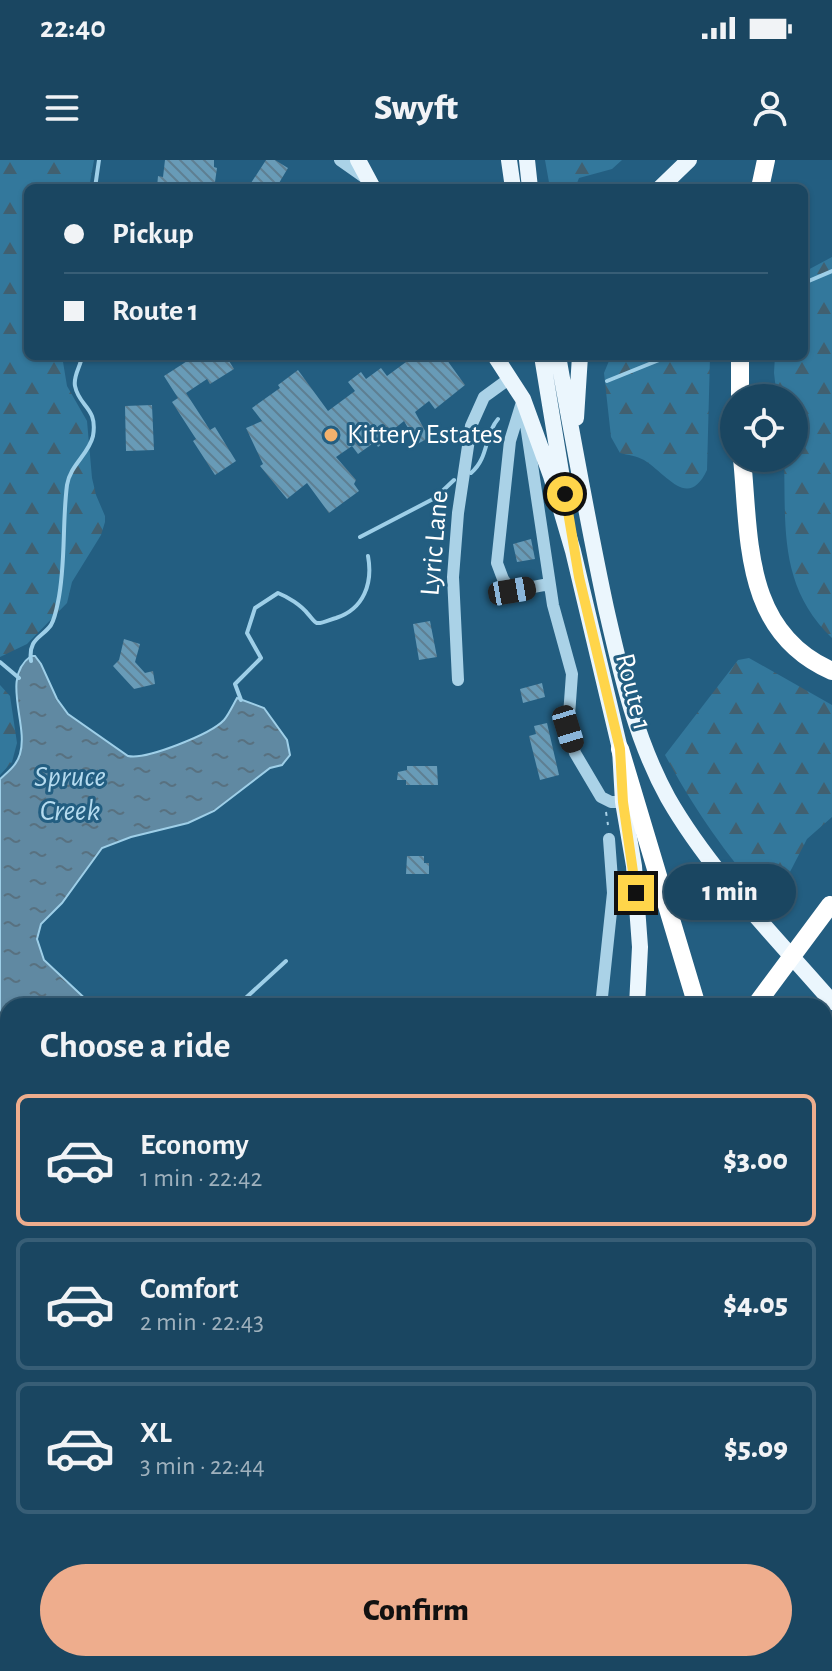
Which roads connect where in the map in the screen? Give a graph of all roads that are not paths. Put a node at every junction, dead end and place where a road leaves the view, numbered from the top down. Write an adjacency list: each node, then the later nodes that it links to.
1 (340, 160): 7 (street)
2 (358, 160): 7 (main road)
3 (509, 160): 8 (main road)
4 (527, 160): 9 (main road)
5 (689, 160): 10 (main road)
6 (766, 160): 11 (highway)
7 (370, 184)
8 (512, 184)
9 (530, 184)
10 (664, 184)
11 (761, 184)
12 (498, 360): 17 (main road, Route 1)
13 (543, 360): 22 (main road)
14 (559, 360): 20 (main road)
15 (580, 360): 20 (main road)
16 (740, 360): 18 (highway)
17 (510, 378): 19 (main road, Route 1); 25 (street, Lyric Lane)
18 (740, 384)
19 (523, 399): 22 (main road, Route 1); 23 (street); 23 (street)
20 (579, 468): 34 (main road, Route 1)
21 (743, 472): 24 (highway)
22 (573, 551): 26 (main road, Route 1)
23 (549, 584): 27 (street)
24 (832, 671)
25 (458, 680)
26 (620, 749): 27 (main road, Route 1); 32 (highway)
27 (623, 802): 31 (main road, Route 1)
28 (609, 839): 30 (street)
29 (831, 903): 33 (highway, bridge)
30 (602, 998)
31 (637, 998)
32 (695, 998)
33 (761, 998)
34 (829, 998)

